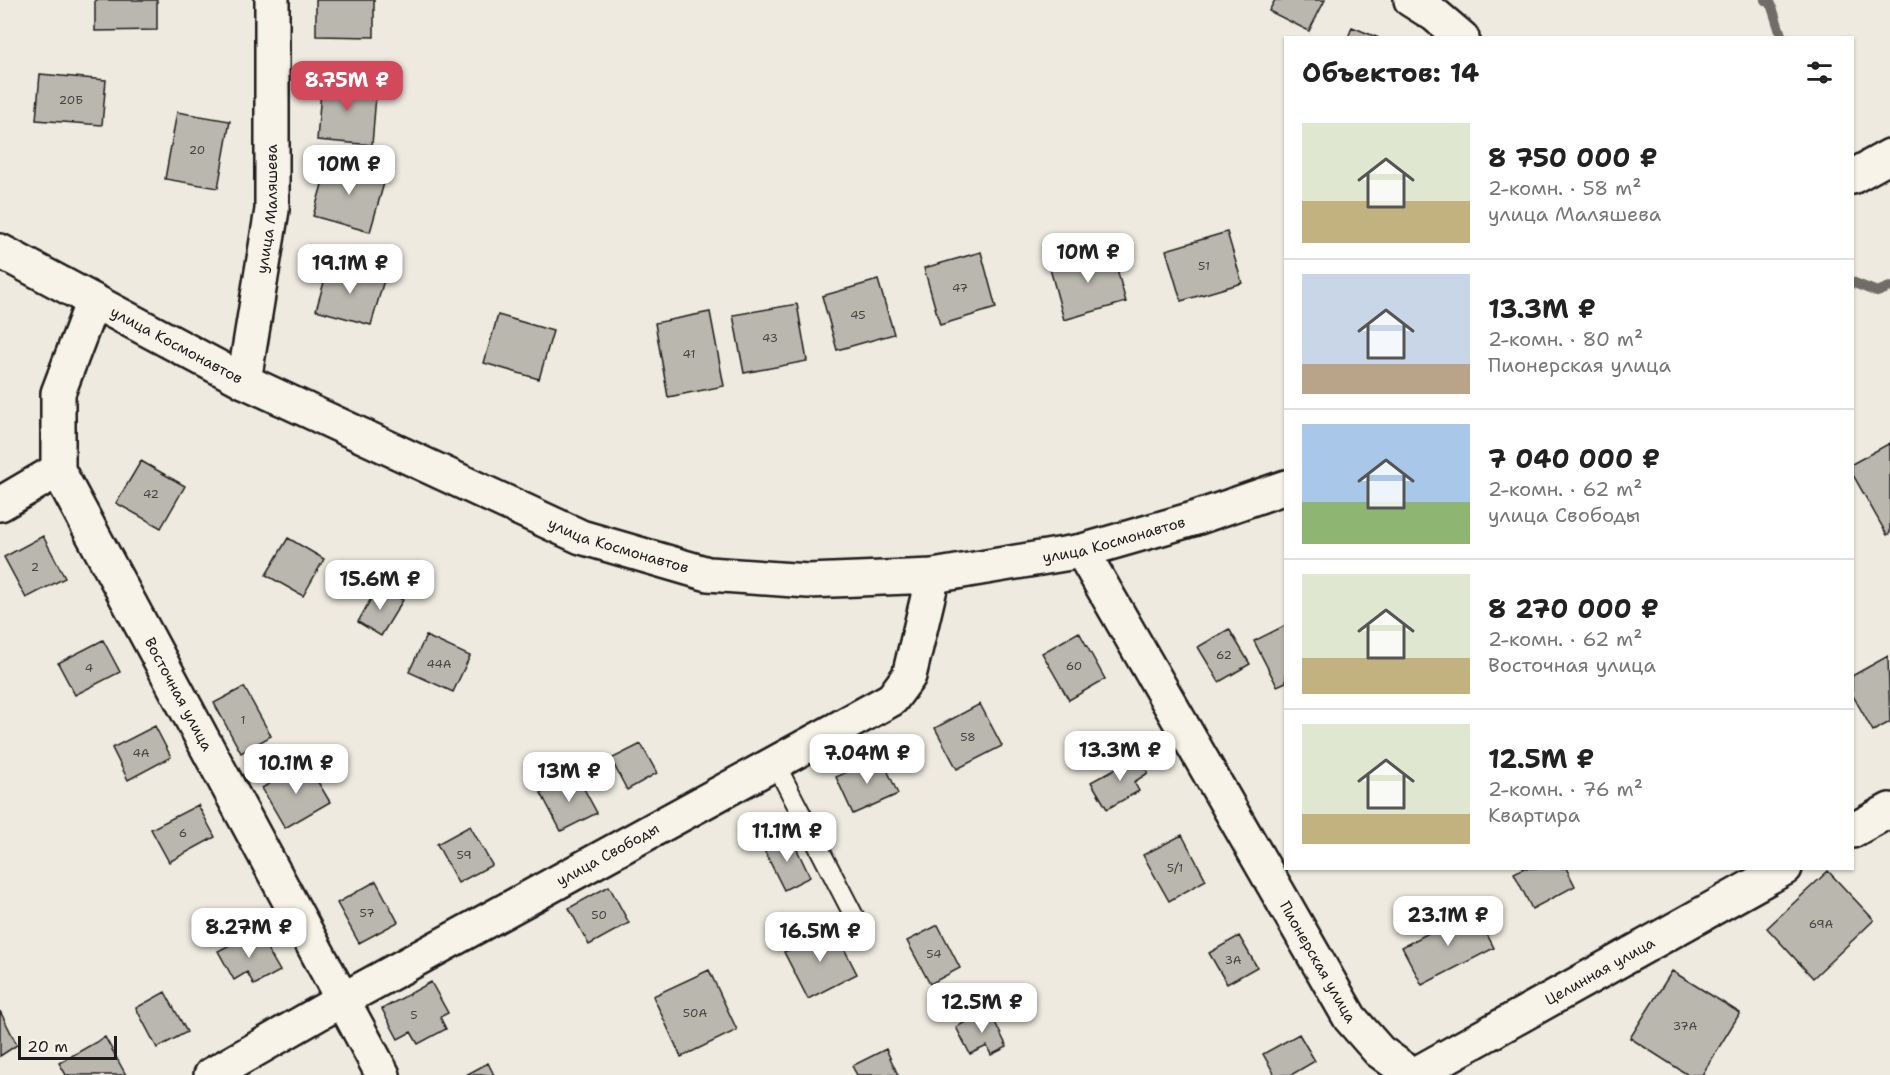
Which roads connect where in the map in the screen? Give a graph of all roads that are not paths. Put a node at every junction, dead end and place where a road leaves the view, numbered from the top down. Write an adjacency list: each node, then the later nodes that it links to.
1 (272, 0): 8 (street, улица Маляшева)
2 (1411, 0): 3 (street)
3 (1460, 36)
4 (1890, 156): 5 (street)
5 (1854, 176)
6 (0, 250): 7 (street, улица Космонавтов)
7 (93, 301): 8 (street, улица Космонавтов); 9 (street, Восточная улица)
8 (244, 381): 13 (street, улица Космонавтов)
9 (58, 470): 11 (street); 19 (street, Восточная улица)
10 (1284, 488): 12 (street, улица Космонавтов)
11 (0, 504)
12 (1082, 551): 13 (street, улица Космонавтов); 22 (street, Пионерская улица)
13 (933, 576): 14 (street, улица Свободы)
14 (775, 763): 18 (lane); 19 (street, улица Свободы)
15 (1890, 810): 16 (street)
16 (1854, 830)
17 (1781, 870): 22 (street, Целинная улица)
18 (855, 918)
19 (342, 1000): 20 (street, улица Свободы); 21 (street, Восточная улица)
20 (211, 1075)
21 (383, 1075)
22 (1413, 1075)

